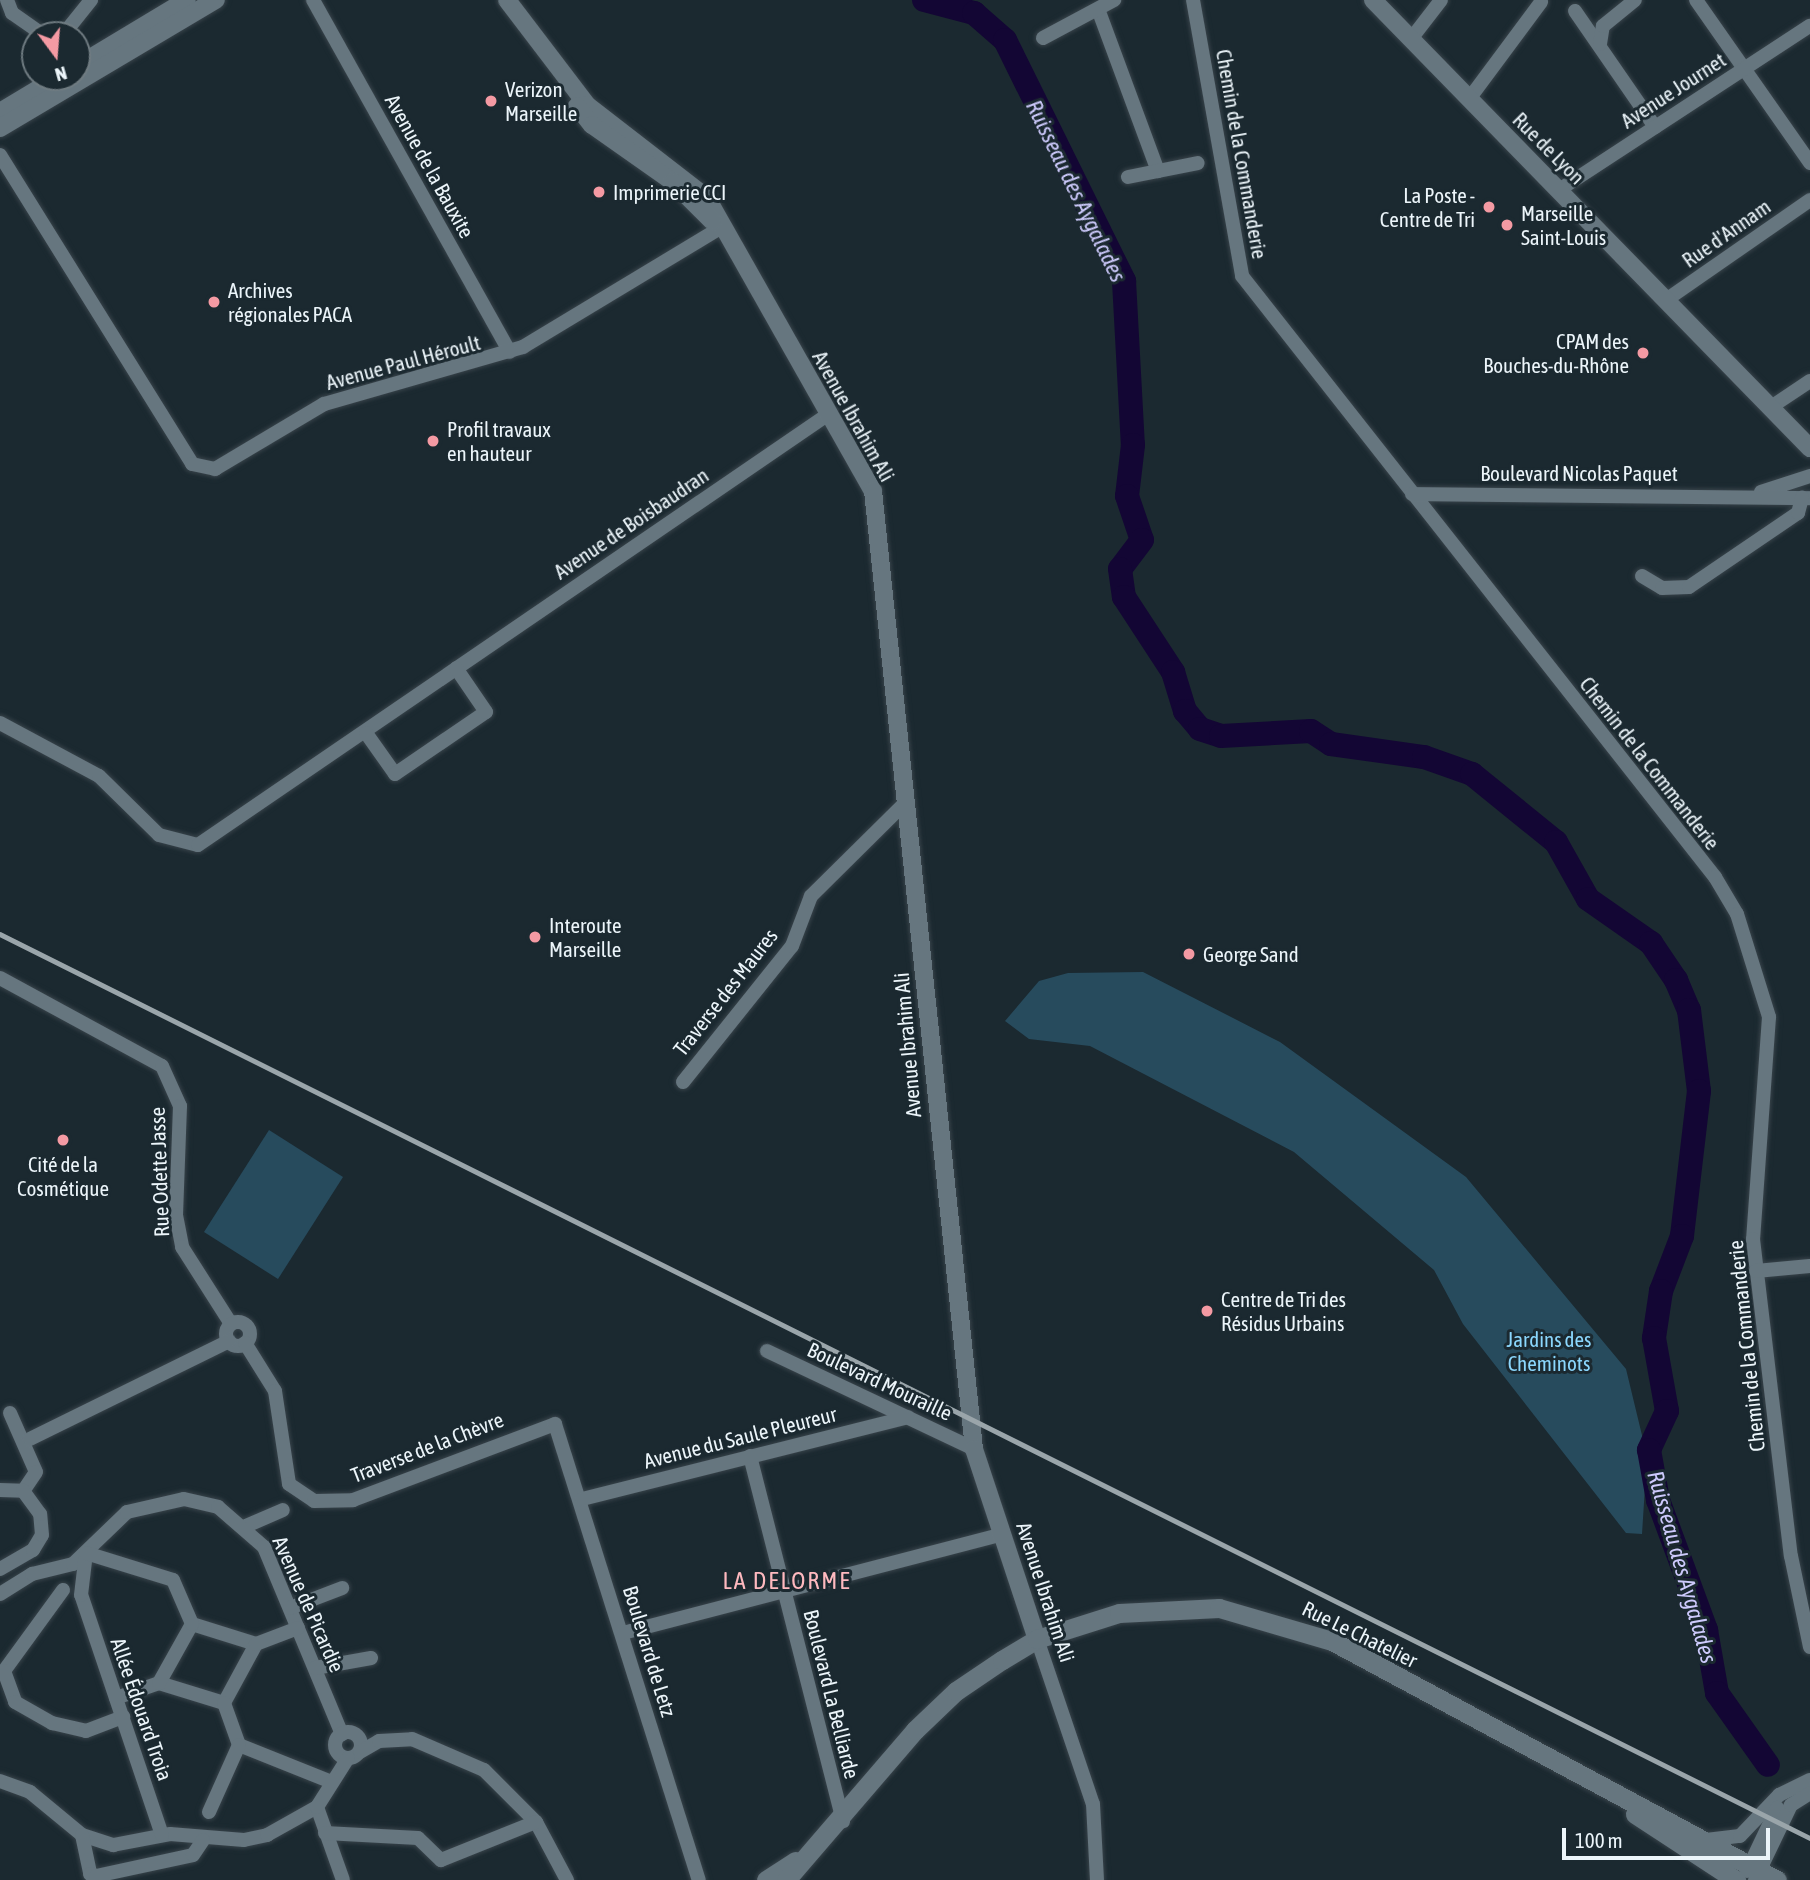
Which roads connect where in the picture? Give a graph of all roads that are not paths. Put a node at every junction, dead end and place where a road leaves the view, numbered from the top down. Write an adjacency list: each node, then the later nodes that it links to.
1 (7, 0): 16 (street)
2 (91, 0): 17 (street)
3 (187, 0): 22 (street)
4 (216, 0): 28 (street)
5 (313, 0): 38 (street, Avenue de la Bauxite)
6 (507, 0): 36 (street, Avenue Ibrahim Ali)
7 (1114, 0): 14 (street)
8 (1193, 0): 44 (street, Chemin de la Commanderie)
9 (1373, 0): 20 (street, Rue de Lyon)
10 (1441, 0): 20 (street)
11 (1635, 0): 21 (street)
12 (1696, 0): 23 (street)
13 (1541, 2): 25 (street)
14 (1098, 9): 19 (street); 32 (street)
15 (1575, 11): 21 (street)
16 (24, 21)
17 (74, 21)
18 (1810, 26): 23 (street, Avenue Journet)
19 (1043, 38)
20 (1411, 39): 25 (street, Rue de Lyon)
21 (1600, 44): 27 (street)
22 (91, 58)
23 (1745, 69): 27 (street, Avenue Journet); 31 (street)
24 (35, 91): 26 (street)
25 (1469, 99): 34 (street, Rue de Lyon)
26 (0, 112)
27 (1655, 127): 34 (street, Avenue Journet)
28 (0, 128)
29 (0, 155): 38 (street, Avenue Paul Héroult)
30 (1198, 163): 32 (street)
31 (1810, 163)
32 (1158, 171): 33 (street)
33 (1128, 177)
34 (1559, 190): 37 (street, Rue de Lyon)
35 (1810, 200): 37 (street, Rue d'Annam)
36 (720, 228): 38 (street, Avenue Paul Héroult); 41 (street, Avenue Ibrahim Ali)
37 (1666, 300): 40 (street, Rue de Lyon)
38 (510, 352)
39 (1810, 381): 40 (street)
40 (1771, 407): 42 (street, Rue de Lyon)
41 (830, 413): 48 (street, Avenue de Boisbaudran); 51 (street, Avenue Ibrahim Ali)
42 (1810, 448)
43 (1810, 476): 45 (street, Boulevard Nicolas Paquet)
44 (1412, 494): 45 (street, Boulevard Nicolas Paquet); 55 (street, Chemin de la Commanderie)
45 (1746, 496): 46 (street, Boulevard Nicolas Paquet)
46 (1806, 498): 47 (street)
47 (1642, 576)
48 (456, 668): 50 (street, Avenue de Boisbaudran); 50 (street)
49 (0, 723): 50 (street, Avenue de Boisbaudran)
50 (366, 733)
51 (907, 801): 53 (street, Traverse des Maures); 64 (street, Avenue Ibrahim Ali)
52 (0, 978): 56 (street, Rue Odette Jasse)
53 (683, 1082)
54 (1810, 1266): 55 (street)
55 (1756, 1271): 86 (street, Chemin de la Commanderie)
56 (231, 1324): 57 (street); 58 (street, Rue Odette Jasse)
57 (229, 1341): 58 (street); 63 (street)
58 (245, 1343): 62 (street, Traverse de la Chèvre)
59 (767, 1351): 61 (street, Boulevard Mouraille)
60 (10, 1413): 67 (street)
61 (908, 1418): 64 (street, Boulevard Mouraille); 65 (street, Avenue du Saule Pleureur)
62 (563, 1433): 68 (street, Boulevard de Letz)
63 (30, 1439)
64 (974, 1449): 71 (street, Avenue Ibrahim Ali)
65 (750, 1456): 68 (street, Avenue du Saule Pleureur); 77 (street, Boulevard La Belliarde)
66 (0, 1490): 67 (street)
67 (23, 1491): 74 (street)
68 (582, 1499): 83 (street, Boulevard de Letz)
69 (282, 1510): 70 (street)
70 (246, 1526): 72 (street, Avenue de Picardie); 80 (street, Avenue de Picardie)
71 (1003, 1534): 77 (street); 84 (street, Avenue Ibrahim Ali)
72 (86, 1553): 73 (street, Avenue de Picardie); 79 (street, Allée Édouard Troia); 81 (street)
73 (57, 1568): 76 (street); 78 (street)
74 (0, 1569)
75 (342, 1588): 80 (street)
76 (63, 1590): 79 (street); 92 (street)
77 (785, 1591): 83 (street); 105 (street, Boulevard La Belliarde)
78 (0, 1594)
79 (81, 1595): 90 (street, Allée Édouard Troia)
80 (290, 1608): 82 (street, Avenue de Picardie)
81 (192, 1624): 85 (street); 89 (street)
82 (298, 1628): 85 (street); 88 (street, Avenue de Picardie)
83 (623, 1633): 116 (street, Boulevard de Letz)
84 (1037, 1639): 101 (main road, Rue Le Chatelier); 105 (main road, Rue Le Chatelier); 119 (street, Avenue Ibrahim Ali)
85 (256, 1644): 91 (street)
86 (1810, 1647)
87 (371, 1658): 88 (street)
88 (315, 1668): 93 (street, Avenue de Picardie)
89 (159, 1683): 90 (street); 91 (street)
90 (116, 1698): 92 (street, Allée Édouard Troia)
91 (225, 1703): 95 (street)
92 (123, 1717): 109 (street, Allée Édouard Troia)
93 (349, 1734): 94 (street); 96 (street); 96 (street, Avenue de Picardie)
94 (379, 1741): 96 (street); 106 (street)
95 (239, 1745): 97 (street); 104 (street)
96 (348, 1754): 97 (street)
97 (331, 1778): 103 (street)
98 (1810, 1780): 100 (street)
99 (0, 1781): 108 (street)
100 (1788, 1789): 111 (street); 113 (street)
101 (1606, 1793): 111 (main road, Rue Le Chatelier); 120 (main road, Rue Le Chatelier)
102 (1810, 1793): 113 (street)
103 (317, 1807): 107 (street); 110 (street)
104 (209, 1812)
105 (843, 1821): 112 (main road, Rue Le Chatelier)
106 (536, 1822): 107 (street); 115 (street)
107 (325, 1833): 114 (street)
108 (82, 1835): 109 (street); 110 (street)
109 (162, 1835): 110 (street)
110 (203, 1840)
111 (1706, 1840): 113 (main road, Rue Le Chatelier)
112 (822, 1843): 117 (main road, Rue Le Chatelier); 118 (main road, Rue Le Chatelier)
113 (1759, 1876)
114 (343, 1880)
115 (567, 1880)
116 (699, 1880)
117 (766, 1880)
118 (786, 1880)
119 (1097, 1880)
120 (1737, 1880)

